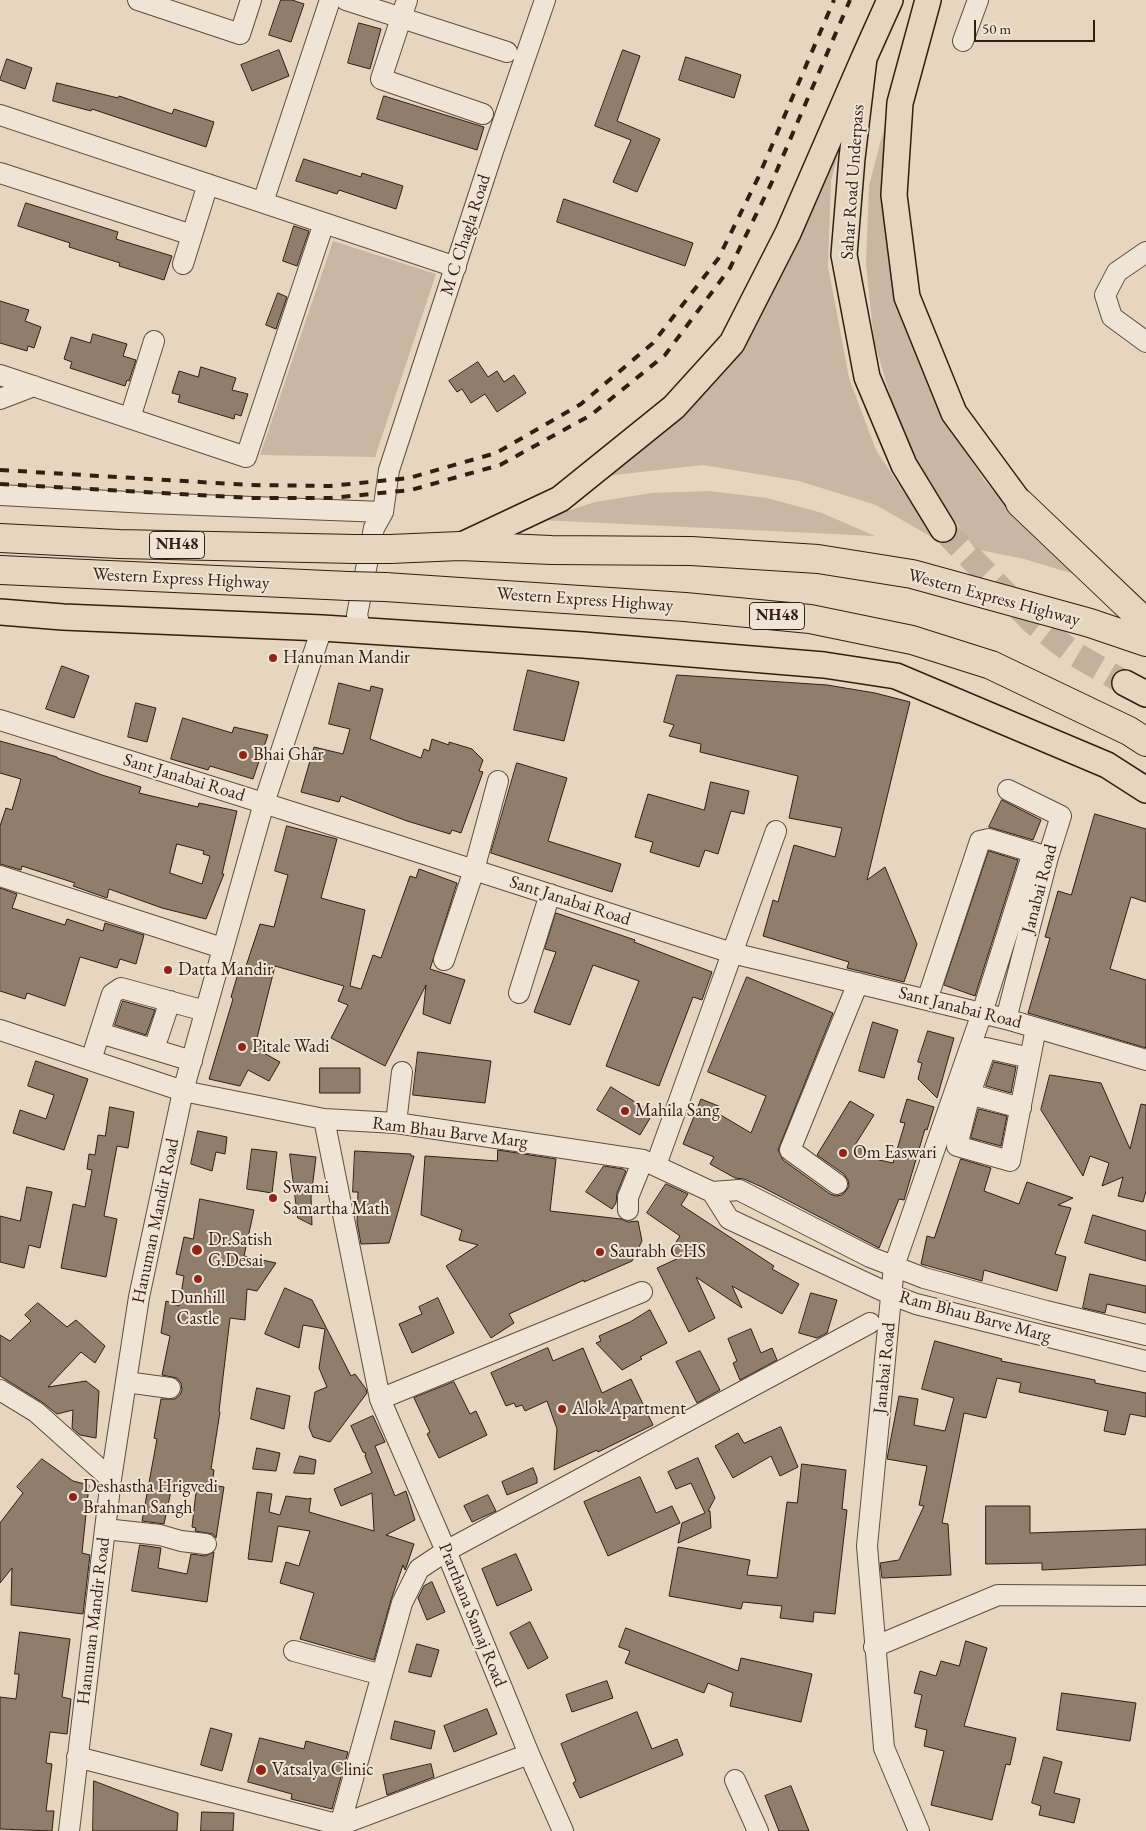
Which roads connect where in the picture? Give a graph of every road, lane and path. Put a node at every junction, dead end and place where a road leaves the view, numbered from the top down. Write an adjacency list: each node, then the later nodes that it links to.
1 (138, 0): 2 (street)
2 (251, 0)
3 (330, 0): 17 (street)
4 (346, 0): 9 (street)
5 (545, 0): 22 (street, M C Chagla Road)
6 (890, 0): 12 (main road, Sahar Road Underpass)
7 (928, 0): 30 (main road)
8 (978, 0): 10 (street)
9 (404, 9): 11 (street); 13 (street)
10 (963, 40)
11 (507, 52)
12 (864, 58): 32 (main road, Sahar Road Underpass); 34 (main road)
13 (483, 114)
14 (0, 115): 16 (street)
15 (0, 173): 19 (street)
16 (208, 184): 17 (street); 19 (street)
17 (263, 202): 18 (street)
18 (324, 222): 22 (street); 28 (street)
19 (192, 235): 21 (street)
20 (1146, 252): 24 (street)
21 (183, 264)
22 (456, 266): 31 (street, M C Chagla Road)
23 (154, 341): 28 (street)
24 (1146, 342)
25 (0, 375): 26 (street)
26 (34, 386): 27 (street); 28 (street)
27 (0, 398)
28 (130, 418)
29 (0, 495): 31 (street)
30 (1020, 503): 37 (highway)
31 (382, 512): 39 (street, M C Chagla Road)
32 (943, 529)
33 (0, 538): 34 (highway, Western Express Highway / NH48, bridge)
34 (460, 546): 40 (highway, Western Express Highway / NH48)
35 (0, 570): 42 (highway, Western Express Highway / NH48, bridge)
36 (0, 612): 38 (main road)
37 (1146, 623)
38 (322, 628): 39 (main road); 46 (street, Hanuman Mandir Road)
39 (361, 630): 45 (main road)
40 (1146, 642)
41 (0, 720): 46 (street, Sant Janabai Road)
42 (1146, 742)
43 (498, 781): 49 (street)
44 (1008, 790): 48 (street, Janabai Road)
45 (1146, 790)
46 (264, 803): 49 (street, Sant Janabai Road); 52 (street, Hanuman Mandir Road)
47 (776, 831): 53 (street)
48 (1040, 854): 57 (street); 60 (street, Janabai Road); 61 (street, Janabai Road)
49 (474, 870): 51 (street, Sant Janabai Road); 54 (street)
50 (0, 876): 52 (street)
51 (550, 894): 53 (street, Sant Janabai Road); 56 (street)
52 (222, 948): 59 (street, Hanuman Mandir Road)
53 (732, 953): 55 (street, Sant Janabai Road); 76 (street)
54 (444, 960)
55 (858, 983): 57 (street, Sant Janabai Road); 77 (street)
56 (519, 993)
57 (927, 1000): 60 (street, Sant Janabai Road)
58 (170, 1001): 59 (street); 64 (street); 65 (street)
59 (205, 1011): 68 (street, Hanuman Mandir Road)
60 (982, 1013): 61 (street, Sant Janabai Road); 72 (street, Janabai Road)
61 (1006, 1019): 62 (street, Sant Janabai Road)
62 (1036, 1028): 66 (street); 69 (street, Sant Janabai Road)
63 (0, 1030): 67 (street, Ram Bhau Barve Marg)
64 (100, 1033): 65 (street); 67 (street)
65 (154, 1050): 68 (street)
66 (1030, 1058): 72 (street); 73 (street)
67 (91, 1060): 71 (street, Ram Bhau Barve Marg)
68 (192, 1060): 71 (street, Hanuman Mandir Road)
69 (1146, 1060)
70 (402, 1072): 75 (street)
71 (183, 1091): 74 (street, Ram Bhau Barve Marg); 86 (street, Hanuman Mandir Road)
72 (963, 1092): 73 (street); 73 (street); 80 (street, Janabai Road)
73 (1021, 1108)
74 (324, 1119): 75 (street, Ram Bhau Barve Marg); 89 (street, Prarthana Samaj Road)
75 (396, 1123): 76 (street, Ram Bhau Barve Marg)
76 (649, 1162): 78 (street, Ram Bhau Barve Marg); 79 (street)
77 (838, 1184)
78 (712, 1192): 80 (street, Ram Bhau Barve Marg); 82 (street, Ram Bhau Barve Marg)
79 (628, 1210)
80 (894, 1266): 82 (street, Janabai Road); 84 (street, Ram Bhau Barve Marg)
81 (642, 1292): 89 (street)
82 (892, 1295): 85 (street, Ram Bhau Barve Marg); 95 (street, Janabai Road)
83 (870, 1323): 93 (street)
84 (1146, 1335)
85 (1146, 1361)
86 (126, 1382): 87 (street); 90 (street, Hanuman Mandir Road)
87 (170, 1388)
88 (0, 1390): 90 (street)
89 (380, 1399): 93 (street, Prarthana Samaj Road)
90 (111, 1479): 91 (street, Hanuman Mandir Road)
91 (105, 1529): 92 (street); 99 (street, Hanuman Mandir Road)
92 (206, 1544)
93 (446, 1551): 97 (street); 98 (street, Prarthana Samaj Road)
94 (1146, 1596): 95 (street)
95 (874, 1647): 105 (street, Janabai Road)
96 (294, 1650): 97 (street)
97 (382, 1675): 101 (street)
98 (529, 1754): 101 (street); 103 (street, Prarthana Samaj Road)
99 (77, 1757): 101 (street); 102 (street, Hanuman Mandir Road)
100 (735, 1780): 104 (street)
101 (339, 1828)
102 (69, 1831)
103 (563, 1831)
104 (758, 1831)
105 (919, 1831)

